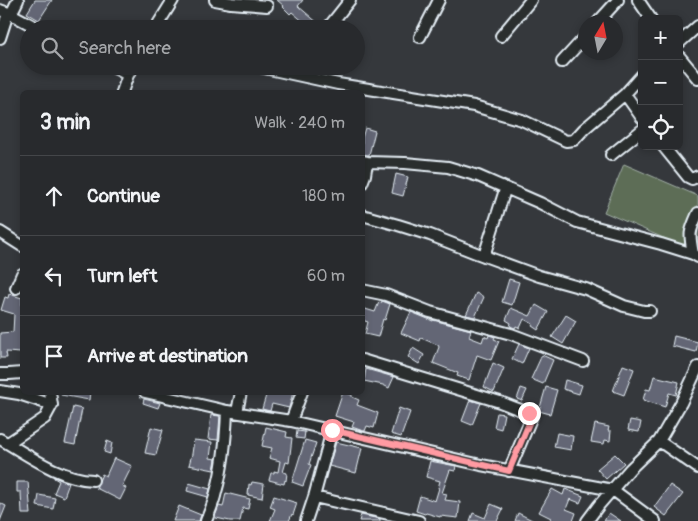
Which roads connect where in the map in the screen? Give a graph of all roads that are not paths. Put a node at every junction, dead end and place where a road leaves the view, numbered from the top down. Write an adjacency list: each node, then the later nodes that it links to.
1 (18, 0): 10 (street)
2 (173, 0): 14 (street)
3 (215, 0): 9 (street)
4 (350, 0): 15 (street)
5 (439, 0): 18 (street)
6 (531, 0): 17 (street)
7 (618, 0): 11 (street)
8 (638, 0): 12 (street)
9 (267, 6)
10 (6, 12): 13 (street); 19 (street)
11 (604, 15)
12 (648, 15)
13 (22, 20)
14 (161, 20)
15 (334, 20)
16 (698, 26): 20 (street)
17 (501, 36)
18 (420, 37)
19 (0, 38)
20 (683, 39)
21 (578, 45): 23 (street)
22 (682, 60): 27 (street)
23 (562, 62)
24 (129, 75): 28 (street)
25 (309, 75): 29 (street)
26 (638, 79): 29 (street)
27 (698, 79)
28 (123, 90)
29 (625, 94): 30 (street)
30 (638, 112)
31 (638, 133): 33 (street)
32 (666, 150): 36 (street)
33 (611, 155)
34 (365, 161): 35 (street); 42 (street)
35 (365, 175)
36 (698, 176)
37 (504, 193): 43 (street)
38 (698, 213): 42 (street)
39 (365, 216): 43 (street)
40 (0, 232): 41 (street)
41 (20, 245)
42 (696, 255)
43 (484, 256): 47 (street)
44 (20, 279): 45 (street)
45 (16, 288)
46 (365, 291): 49 (street)
47 (650, 311)
48 (365, 361): 68 (street)
49 (583, 362)
50 (698, 367): 53 (street)
51 (20, 373): 52 (street)
52 (0, 374)
53 (695, 384): 66 (street)
54 (0, 391): 55 (street)
55 (20, 394)
56 (22, 395): 61 (street)
57 (50, 395): 61 (street)
58 (158, 395): 62 (street)
59 (240, 395): 62 (street)
60 (301, 395): 63 (street)
61 (52, 405): 65 (street)
62 (232, 412): 63 (street); 72 (street)
63 (291, 421): 64 (street)
64 (332, 430): 68 (street); 71 (street)
65 (4, 441): 69 (street)
66 (659, 441): 67 (street); 70 (street)
67 (698, 468)
68 (509, 471): 70 (street)
69 (93, 480)
70 (613, 490): 75 (street); 76 (street)
71 (314, 497): 73 (street); 74 (street)
72 (206, 521)
73 (306, 521)
74 (419, 521)
75 (588, 521)
76 (655, 521)

